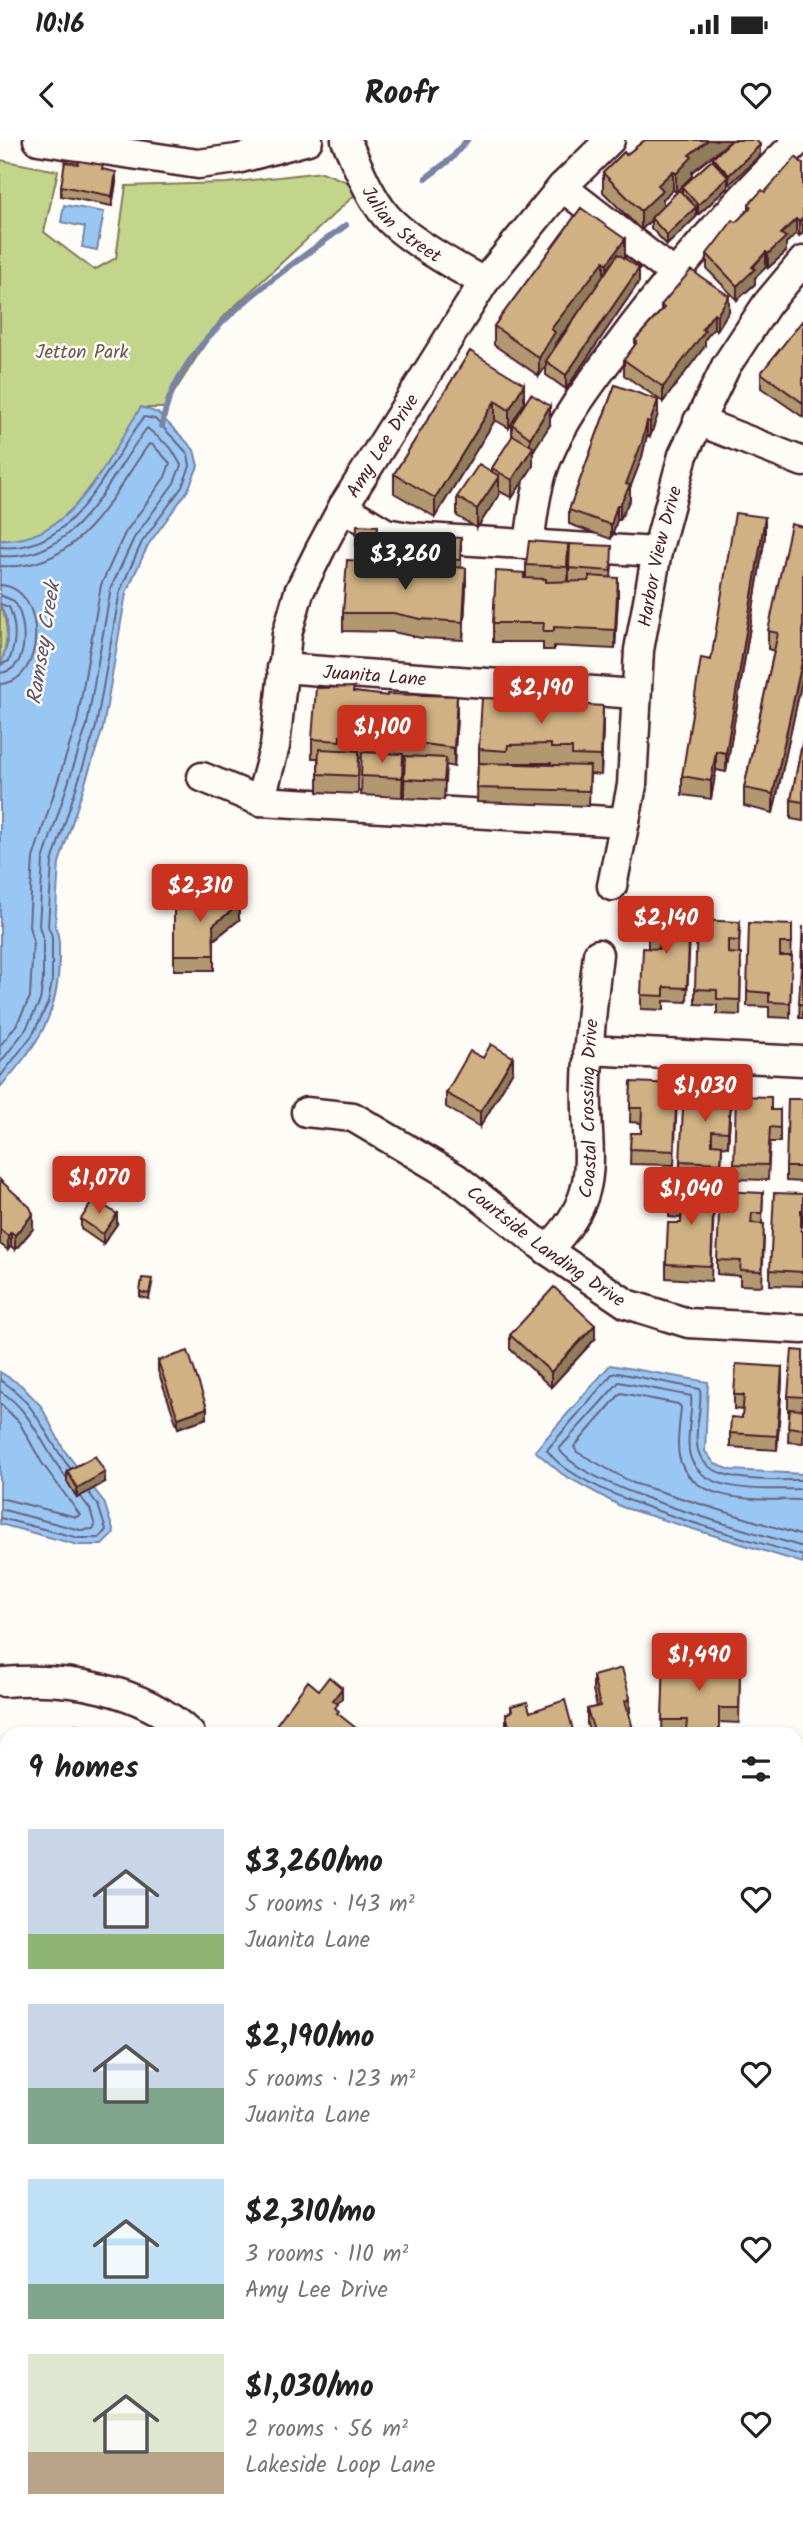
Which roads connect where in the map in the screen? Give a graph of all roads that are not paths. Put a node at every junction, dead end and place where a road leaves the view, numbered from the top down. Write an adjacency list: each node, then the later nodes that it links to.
1 (38, 140): 2 (street)
2 (308, 140)
3 (346, 140): 9 (street, Julian Street)
4 (610, 140): 6 (street, Amy Lee Drive)
5 (799, 140): 8 (street)
6 (562, 187): 8 (street); 9 (street, Amy Lee Drive)
7 (803, 261): 10 (street, Harbor View Drive)
8 (673, 273): 13 (street)
9 (484, 282): 12 (street, Amy Lee Drive)
10 (698, 421): 11 (street); 14 (street, Harbor View Drive)
11 (803, 462)
12 (343, 507): 13 (street); 15 (street, Amy Lee Drive)
13 (529, 544): 14 (street)
14 (657, 552): 16 (street, Harbor View Drive)
15 (282, 668): 16 (street, Juanita Lane); 18 (street, Amy Lee Drive)
16 (635, 694): 19 (street, Harbor View Drive)
17 (202, 777): 18 (street)
18 (260, 801): 19 (street)
19 (625, 822): 20 (street, Harbor View Drive)
20 (612, 886)
21 (598, 954): 22 (street, Coastal Crossing Drive)
22 (588, 1051): 23 (street); 25 (street, Coastal Crossing Drive)
23 (803, 1060)
24 (306, 1112): 25 (street, Courtside Landing Drive)
25 (547, 1250): 26 (street, Courtside Landing Drive)
26 (803, 1329)
27 (4, 1682): 28 (street)
28 (182, 1727)

